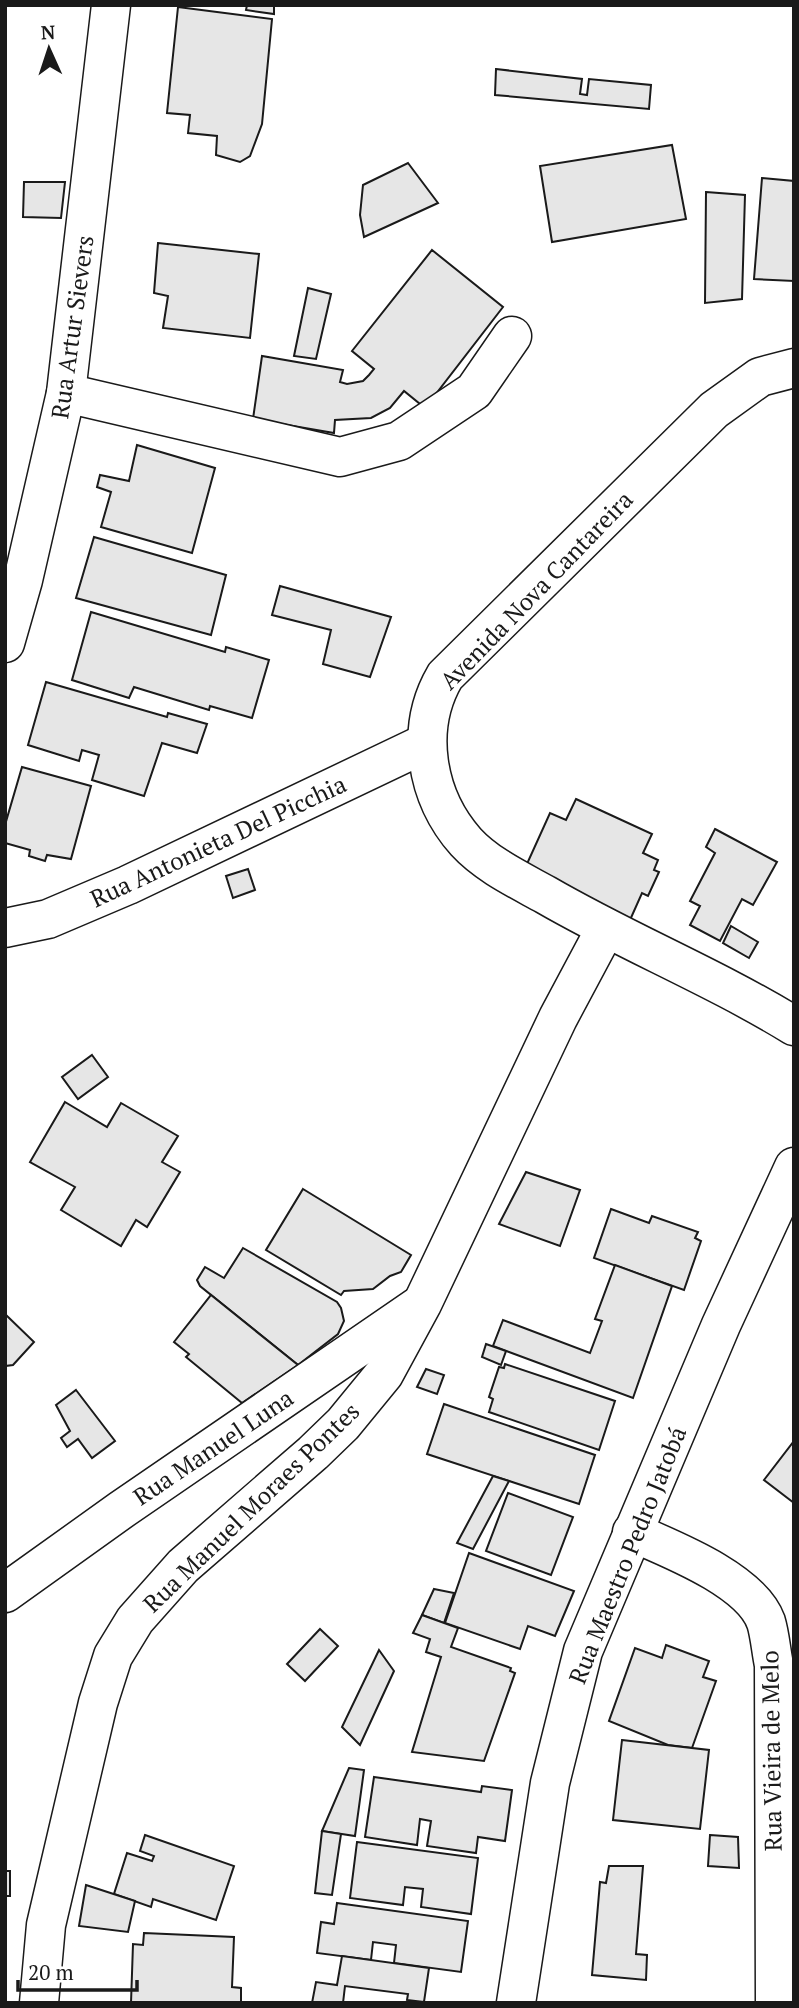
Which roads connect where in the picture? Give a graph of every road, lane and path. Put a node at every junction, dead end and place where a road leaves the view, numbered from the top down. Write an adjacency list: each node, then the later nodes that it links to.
1 (111, 5): 4 (street, Rua Artur Sievers)
2 (512, 336): 4 (street)
3 (794, 368): 6 (street, Avenida Nova Cantareira)
4 (66, 393): 5 (street, Rua Artur Sievers)
5 (5, 643)
6 (426, 743): 7 (street, Rua Antonieta Del Picchia); 8 (street, Avenida Nova Cantareira)
7 (5, 928)
8 (606, 928): 9 (street, Avenida Nova Cantareira); 11 (street, Rua Manuel Moraes Pontes)
9 (794, 1026)
10 (794, 1167): 12 (street, Rua Maestro Pedro Jatobá)
11 (422, 1304): 13 (street, Rua Manuel Luna); 14 (street, Rua Manuel Moraes Pontes)
12 (632, 1532): 15 (street, Rua Maestro Pedro Jatobá); 16 (street, Rua Vieira de Melo)
13 (5, 1593)
14 (39, 2003)
15 (516, 2003)
16 (775, 2003)

